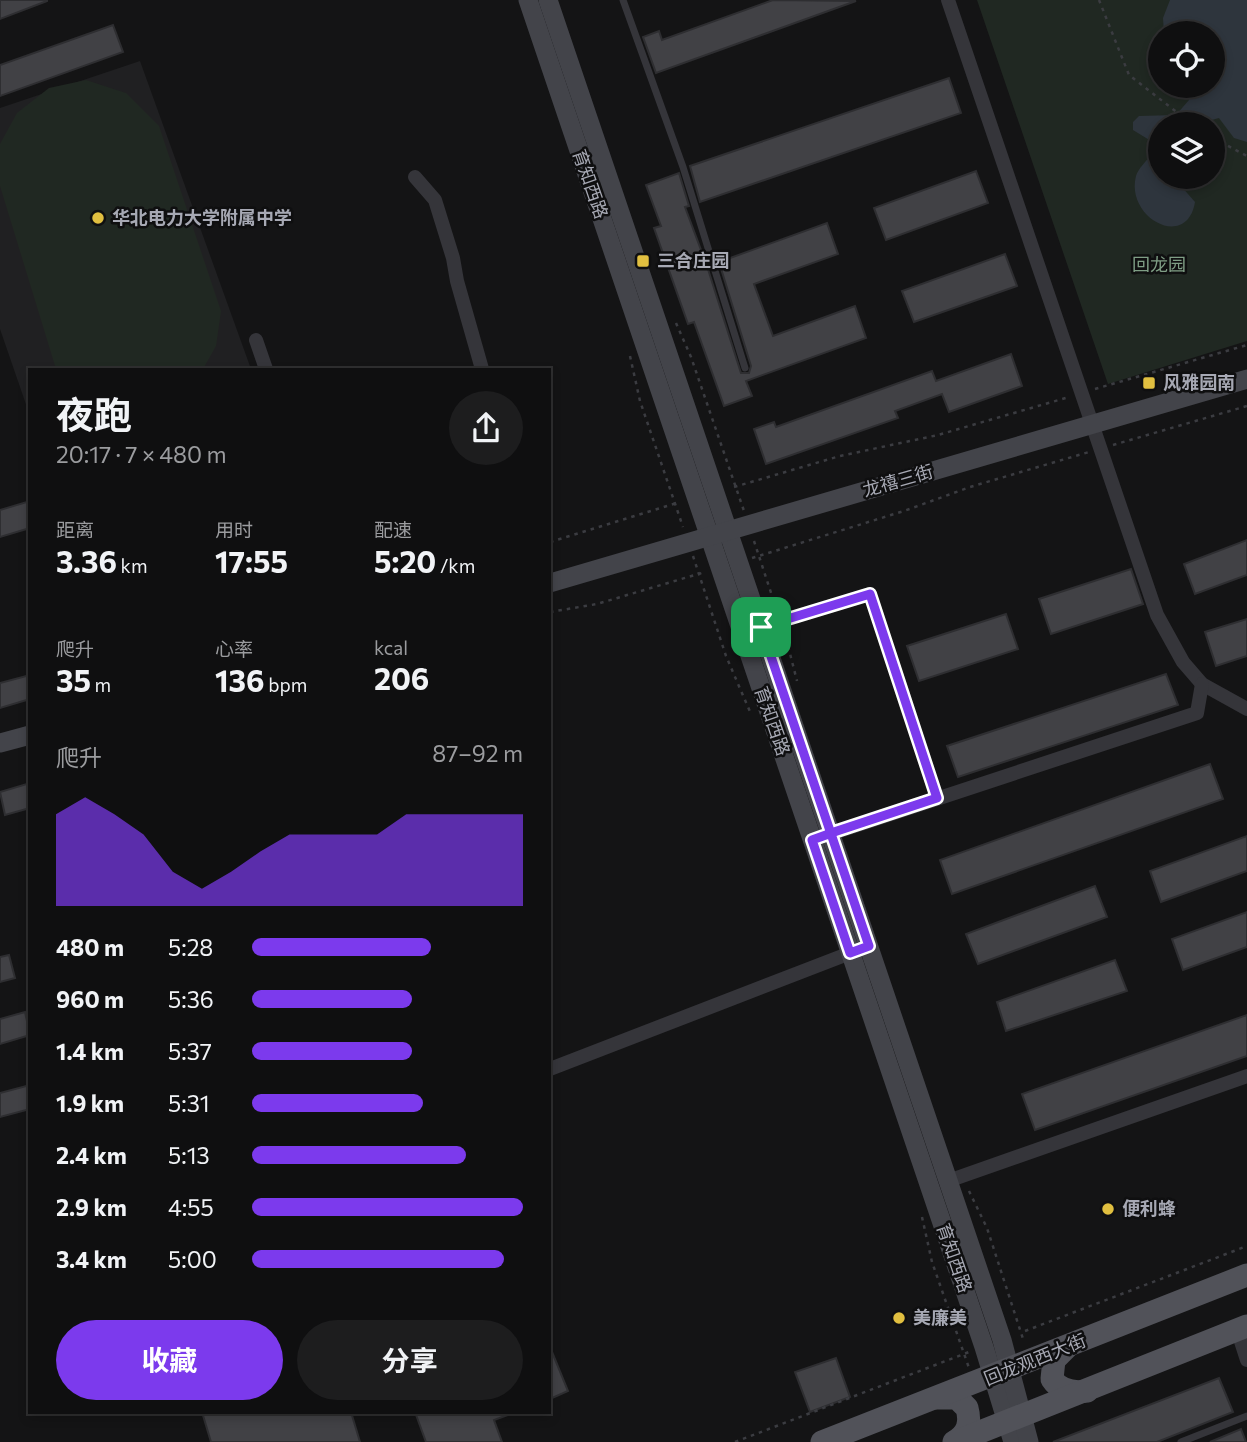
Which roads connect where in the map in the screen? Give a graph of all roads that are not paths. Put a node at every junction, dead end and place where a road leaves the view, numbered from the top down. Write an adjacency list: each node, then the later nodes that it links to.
1 (528, 0): 12 (street, 育知西路)
2 (548, 0): 12 (street, 育知西路)
3 (623, 0): 9 (lane)
4 (948, 0): 11 (street)
5 (415, 177): 8 (street)
6 (256, 340): 7 (street)
7 (266, 368)
8 (482, 368)
9 (745, 368)
10 (1247, 379): 11 (street, 龙禧三街)
11 (1092, 424): 12 (street, 龙禧三街); 15 (street)
12 (719, 533): 13 (street, 龙禧三街); 14 (street, 育知西路); 20 (street, 育知西路)
13 (551, 583)
14 (761, 627): 19 (lane); 20 (street, 育知西路)
15 (1202, 684): 16 (street); 19 (street)
16 (1247, 709)
17 (28, 735): 18 (street)
18 (0, 743)
19 (937, 798): 20 (street)
20 (821, 837): 21 (street, 育知西路)
21 (860, 949): 22 (street); 24 (street, 育知西路); 29 (street, 育知西路)
22 (551, 1069)
23 (1247, 1076): 24 (street)
24 (948, 1181): 29 (street, 育知西路)
25 (1247, 1275): 27 (main road, 回龙观西大街)
26 (1242, 1328): 28 (street); 30 (main road)
27 (1070, 1346): 29 (main road, 回龙观西大街); 30 (main road)
28 (1247, 1360)
29 (1001, 1373): 31 (main road, 回龙观西大街); 33 (street, 育知西路)
30 (1088, 1390): 33 (main road)
31 (932, 1400): 34 (main road, 回龙观西大街); 35 (main road)
32 (1247, 1416): 37 (lane)
33 (1014, 1427): 35 (main road); 36 (street, 育知西路)
34 (822, 1442)
35 (955, 1442)
36 (1029, 1442)
37 (1181, 1442)

